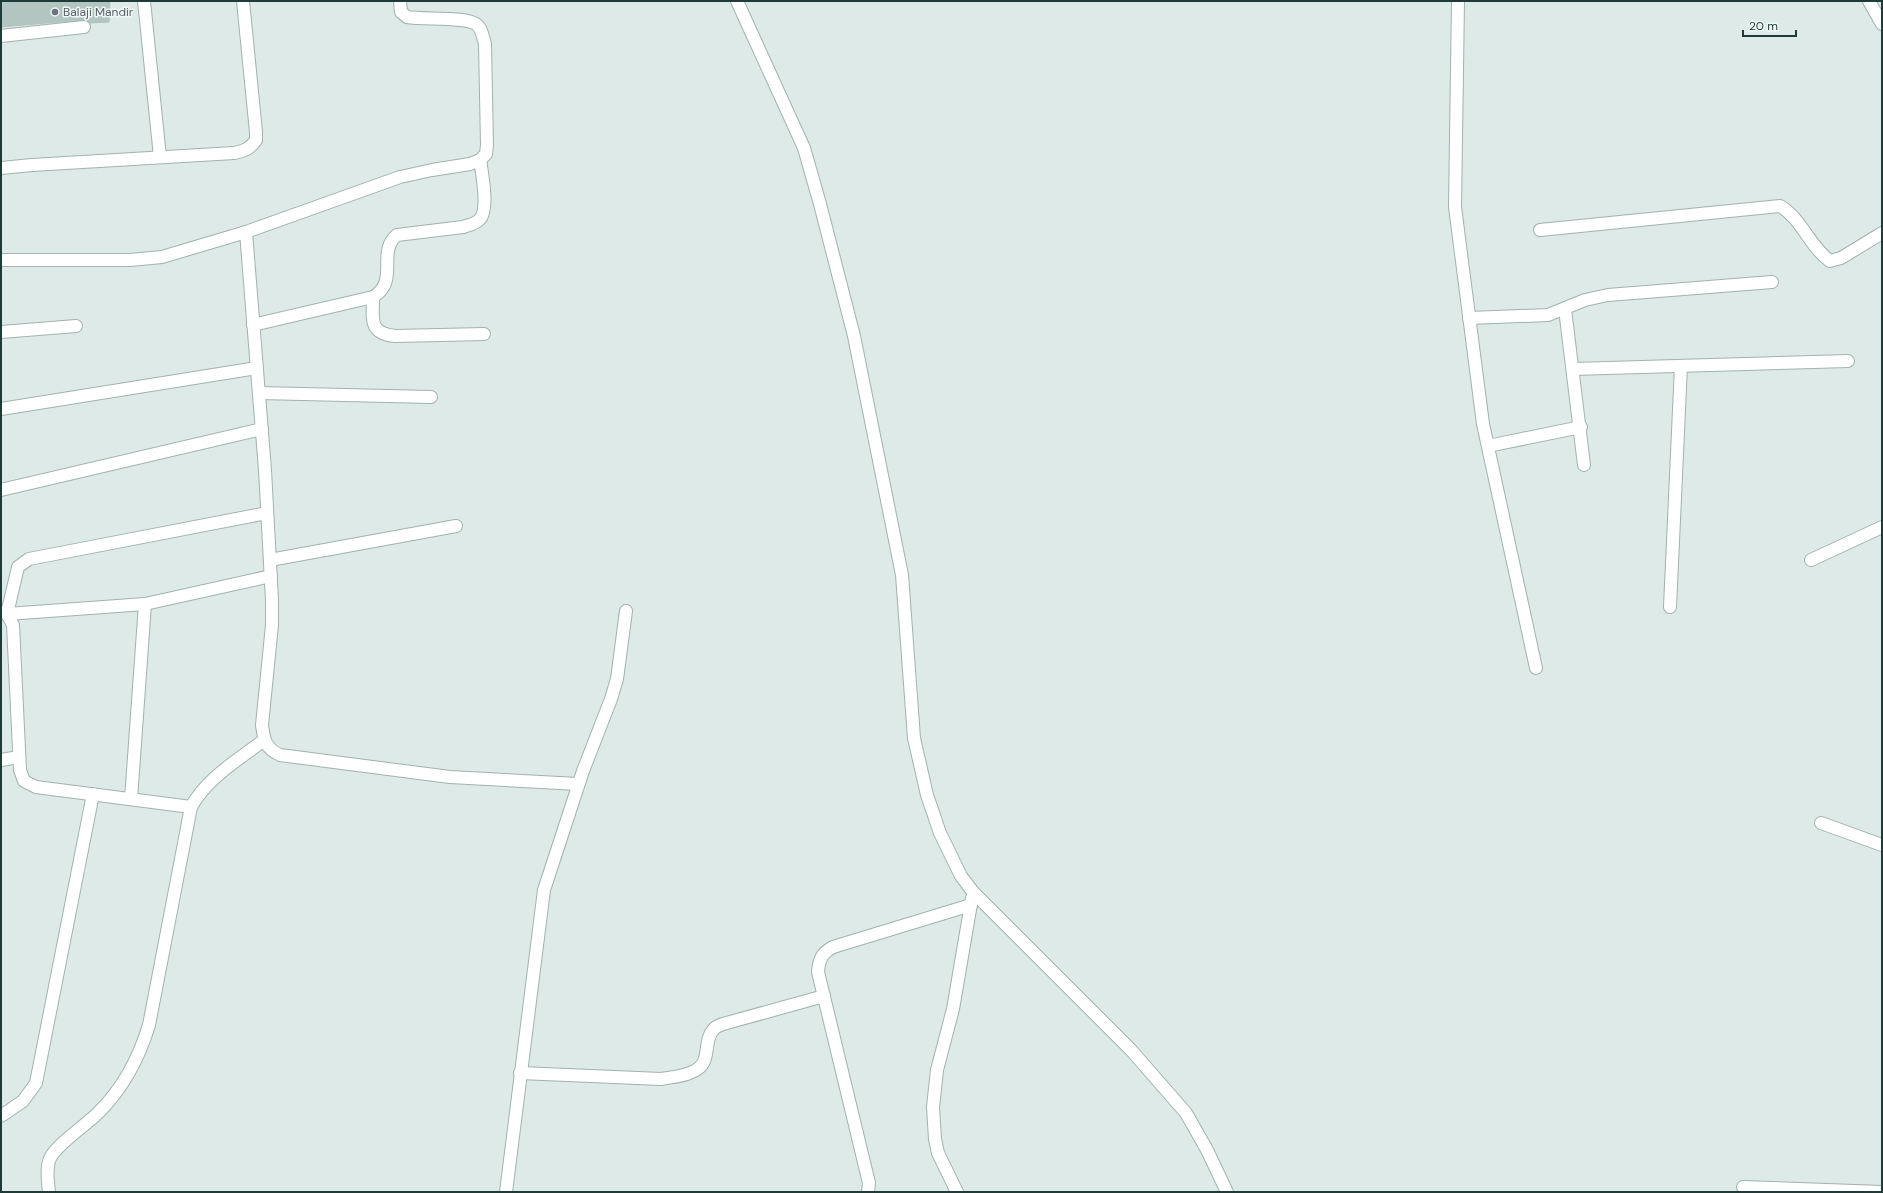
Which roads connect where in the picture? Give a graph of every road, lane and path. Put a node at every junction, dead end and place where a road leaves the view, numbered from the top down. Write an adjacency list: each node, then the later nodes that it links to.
1 (144, 1): 10 (street)
2 (243, 1): 10 (street)
3 (400, 1): 11 (street)
4 (737, 1): 57 (street)
5 (1458, 1): 20 (street)
6 (1869, 1): 7 (street)
7 (1882, 24)
8 (84, 27): 9 (street)
9 (1, 36)
10 (160, 157): 12 (street)
11 (480, 160): 14 (street); 18 (street)
12 (1, 168)
13 (1540, 230): 15 (street)
14 (246, 232): 16 (street); 21 (street)
15 (1882, 233)
16 (1, 260)
17 (1772, 282): 19 (street)
18 (373, 297): 21 (street); 24 (street)
19 (1566, 308): 20 (street); 28 (street)
20 (1469, 318): 34 (street)
21 (253, 325): 27 (street)
22 (76, 326): 23 (street)
23 (1, 332)
24 (484, 334)
25 (1848, 361): 26 (street)
26 (1681, 366): 28 (street); 44 (street)
27 (257, 368): 29 (street); 31 (street)
28 (1573, 369): 32 (street)
29 (259, 394): 30 (street); 33 (street)
30 (431, 397)
31 (1, 409)
32 (1581, 427): 34 (street); 35 (street)
33 (262, 429): 36 (street); 37 (street)
34 (1488, 446): 47 (street)
35 (1584, 466)
36 (1, 490)
37 (267, 512): 40 (street); 46 (street)
38 (456, 526): 40 (street)
39 (1882, 527): 41 (street)
40 (270, 560): 42 (street)
41 (1811, 560)
42 (271, 576): 43 (street); 48 (street)
43 (145, 604): 46 (street); 53 (street)
44 (1670, 607)
45 (626, 611): 51 (street)
46 (4, 612): 49 (street)
47 (1536, 668)
48 (264, 740): 51 (street); 54 (street)
49 (19, 757): 50 (street); 52 (street)
50 (1, 760)
51 (578, 784): 60 (street)
52 (93, 794): 53 (street); 61 (street)
53 (130, 799): 54 (street)
54 (191, 807): 63 (street)
55 (1821, 823): 56 (street)
56 (1882, 845)
57 (973, 892): 58 (street); 67 (street)
58 (970, 905): 59 (street); 66 (street)
59 (824, 996): 60 (street); 65 (street)
60 (520, 1073): 64 (street)
61 (1, 1116)
62 (1743, 1187): 68 (street)
63 (49, 1192)
64 (506, 1192)
65 (868, 1192)
66 (957, 1192)
67 (1227, 1192)
68 (1882, 1192)

